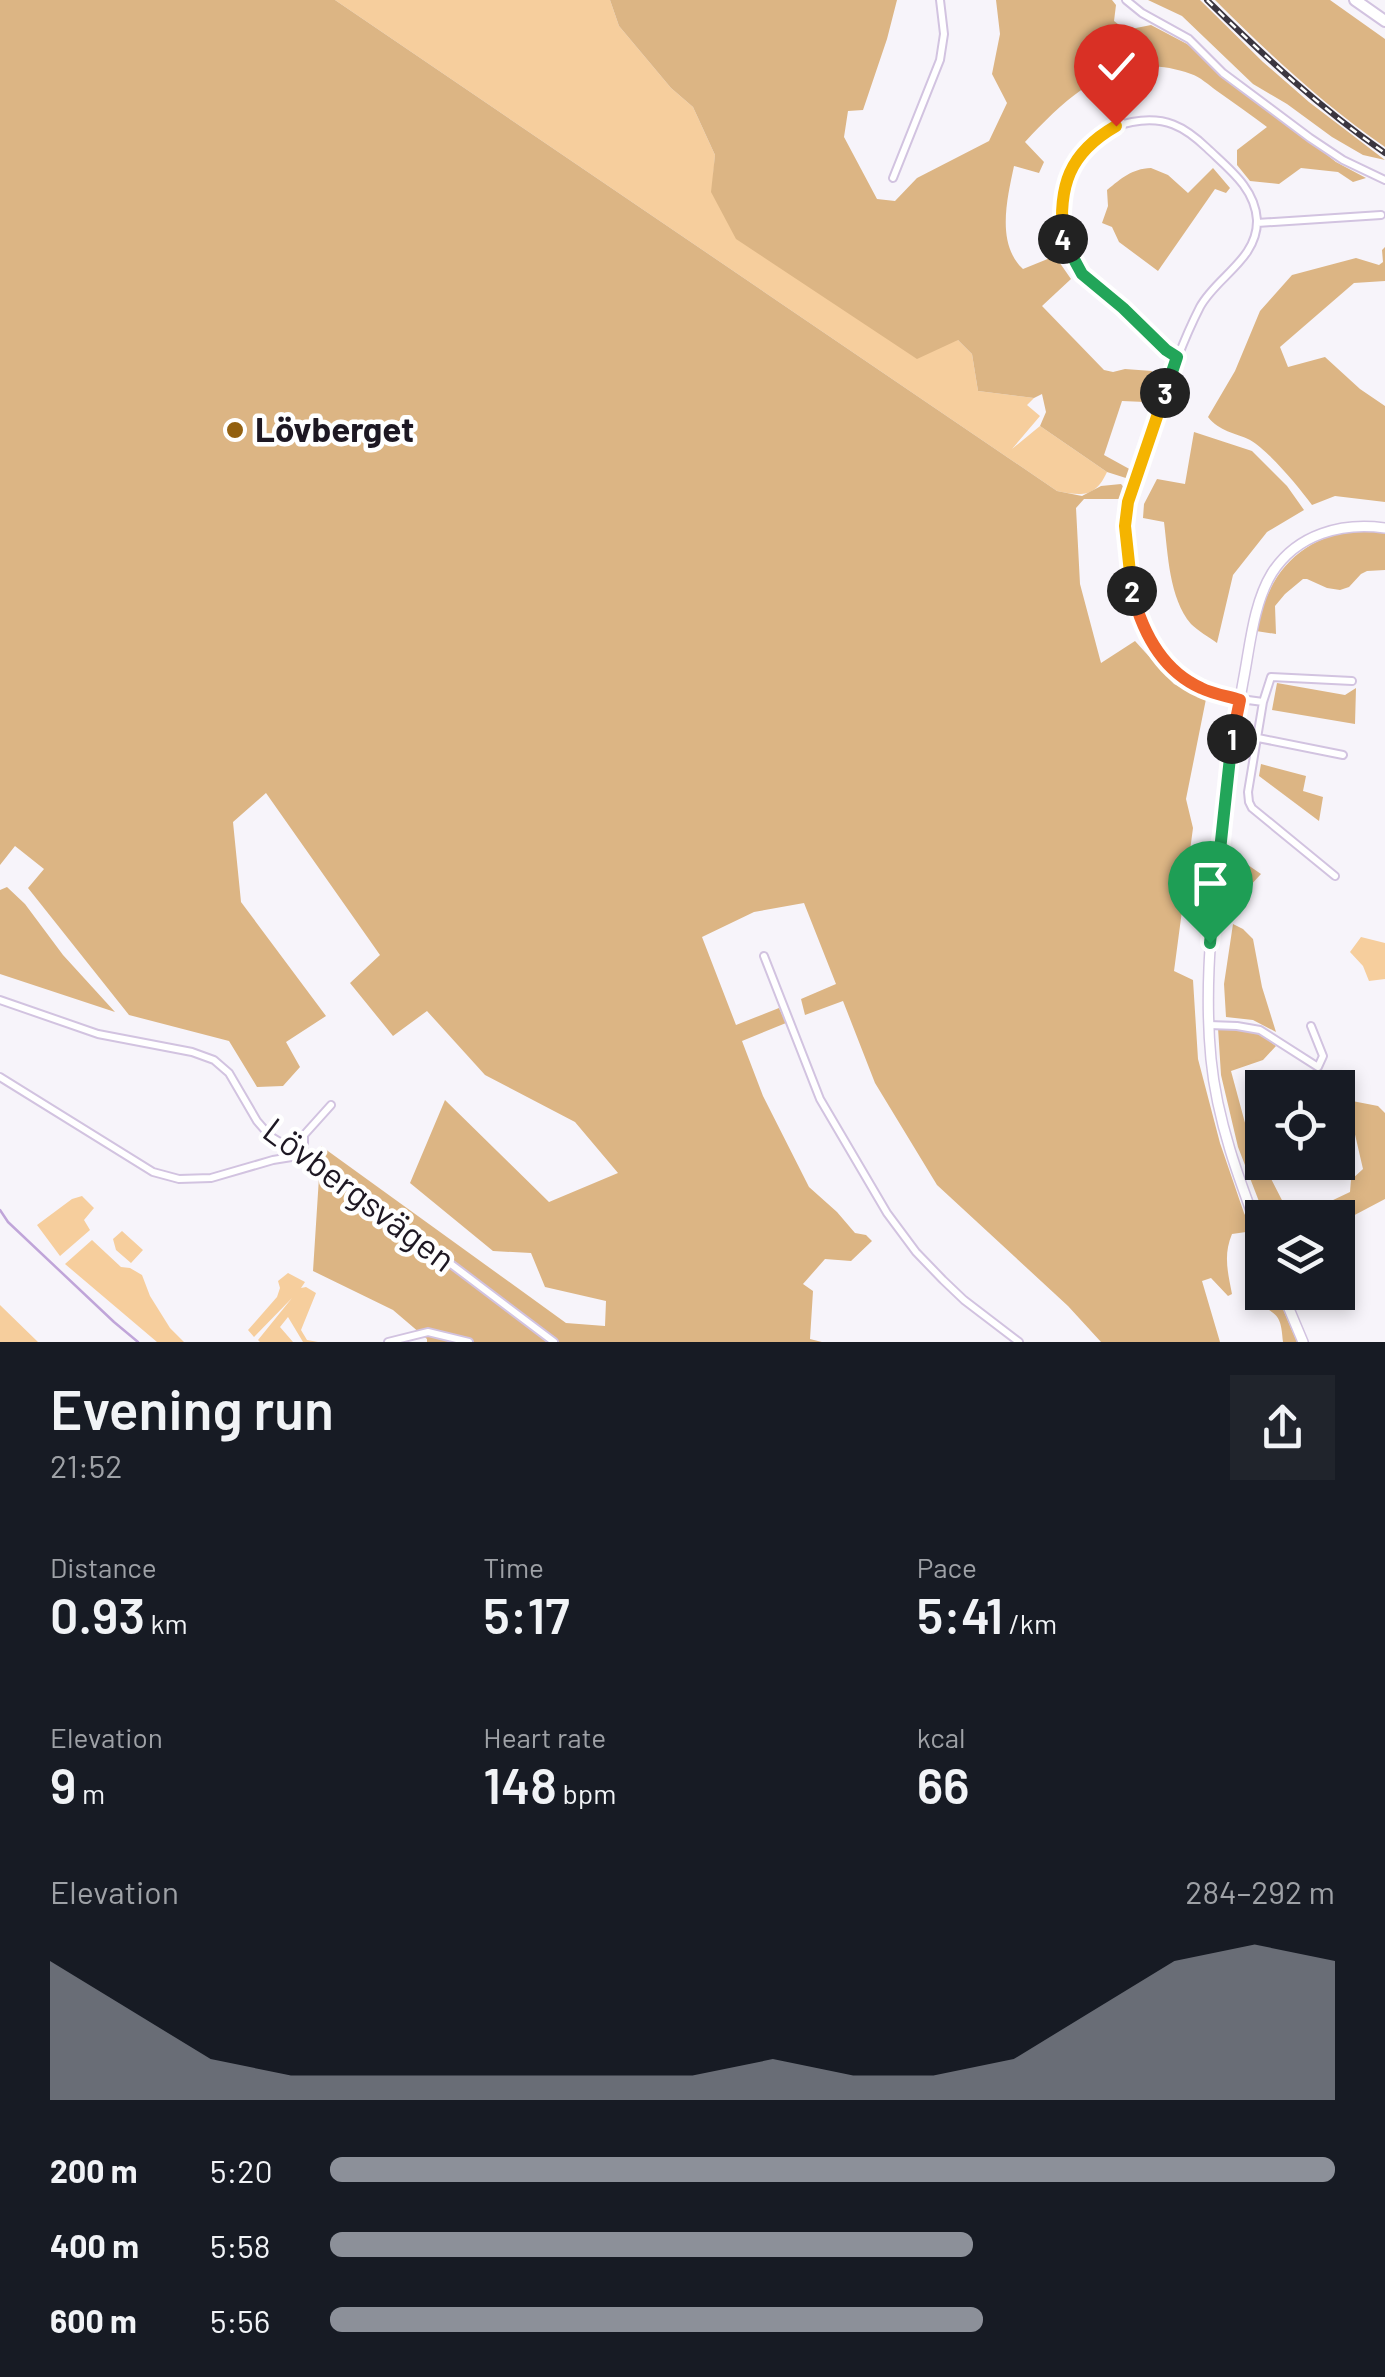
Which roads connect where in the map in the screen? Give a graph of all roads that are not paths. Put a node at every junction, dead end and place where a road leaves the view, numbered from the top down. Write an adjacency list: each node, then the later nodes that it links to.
1 (940, 0): 5 (street)
2 (1126, 0): 6 (street)
3 (1355, 0): 4 (main road)
4 (1385, 21)
5 (893, 178)
6 (1385, 180)
7 (1380, 215): 8 (street)
8 (1257, 222): 9 (street); 9 (street)
9 (1177, 357): 12 (street)
10 (1385, 528): 12 (street)
11 (1352, 681): 13 (street)
12 (1240, 700): 13 (street); 19 (street)
13 (1263, 702): 14 (street)
14 (1258, 738): 15 (street); 16 (street)
15 (1342, 755)
16 (1336, 876)
17 (764, 956): 29 (street)
18 (0, 1000): 23 (street, Lövbergsvägen)
19 (1208, 1025): 20 (street); 24 (street)
20 (1312, 1026)
21 (0, 1077): 23 (street)
22 (331, 1105): 23 (street)
23 (304, 1155): 28 (street, Lövbergsvägen)
24 (1247, 1200)
25 (1290, 1310): 30 (street)
26 (388, 1342): 27 (street)
27 (469, 1342)
28 (554, 1342)
29 (1019, 1342)
30 (1303, 1342)

